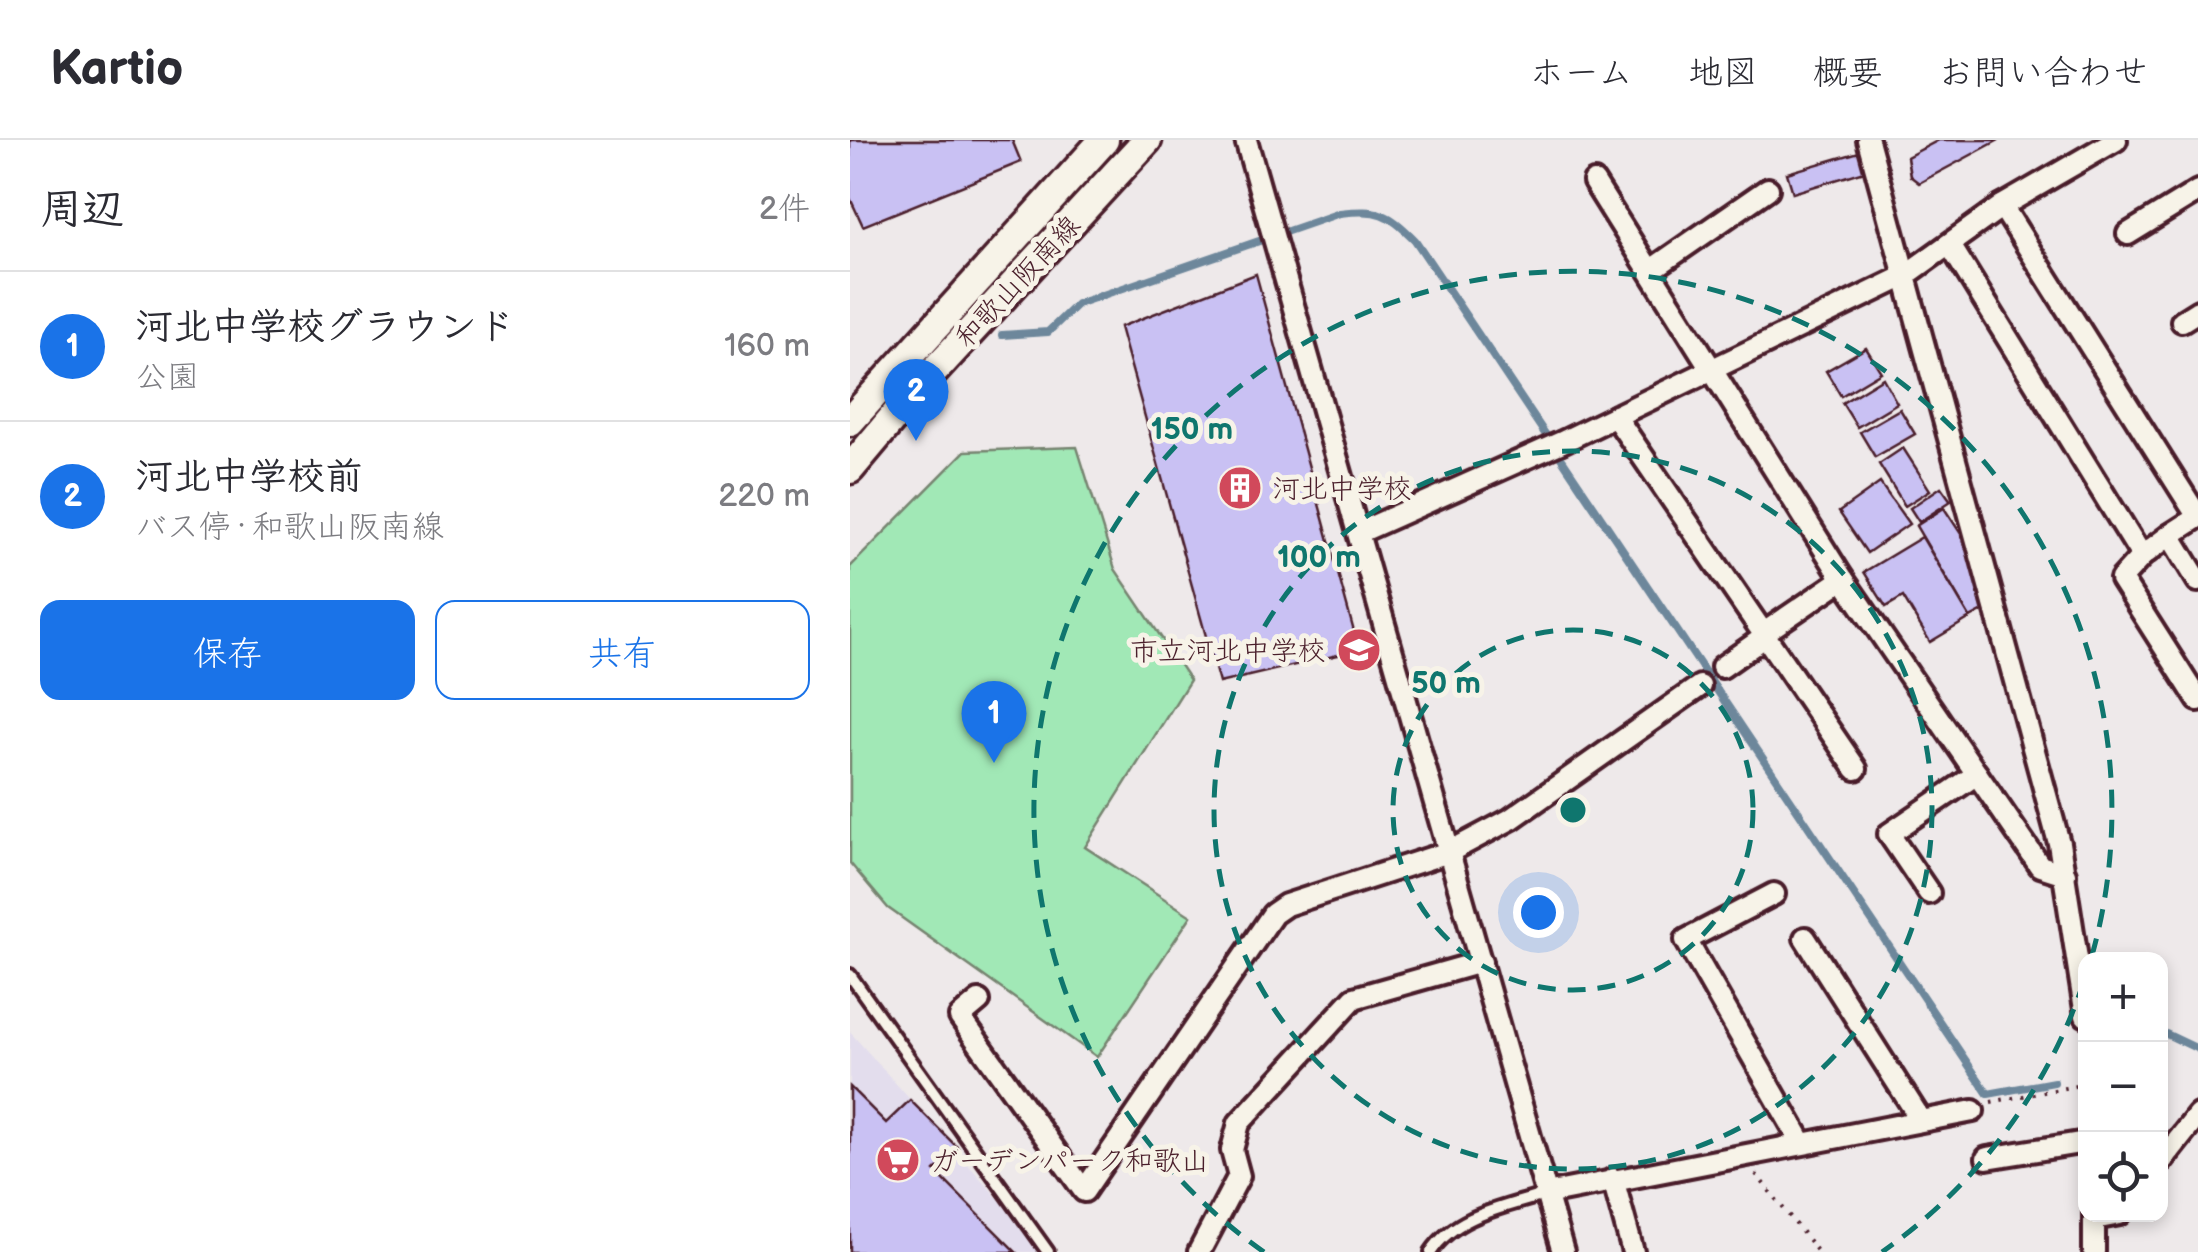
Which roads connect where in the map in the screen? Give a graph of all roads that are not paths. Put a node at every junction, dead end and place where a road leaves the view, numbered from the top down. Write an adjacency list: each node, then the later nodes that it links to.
1 (1104, 140): 16 (main road, 和歌山阪南線)
2 (1147, 140): 17 (main road, 和歌山阪南線)
3 (1246, 140): 19 (street)
4 (1868, 140): 13 (street)
5 (2116, 140): 9 (street)
6 (1594, 182): 12 (street)
7 (1768, 189): 12 (street)
8 (2198, 191): 10 (street)
9 (2002, 206): 11 (street); 18 (street)
10 (2128, 234)
11 (1950, 245): 13 (street); 21 (street)
12 (1651, 270): 14 (street)
13 (1903, 277): 14 (street); 31 (street)
14 (1709, 369): 15 (street); 22 (street)
15 (1615, 416): 19 (street); 24 (street)
16 (850, 421)
17 (850, 469)
18 (2198, 517): 20 (street)
19 (1360, 532): 30 (street)
20 (2170, 535): 21 (street); 23 (street)
21 (2142, 556): 27 (street)
22 (1843, 579): 24 (street); 29 (street)
23 (2198, 582)
24 (1765, 635): 25 (street); 28 (street)
25 (1722, 667)
26 (1700, 686): 30 (street)
27 (2198, 700)
28 (1856, 768)
29 (1978, 774): 31 (street); 32 (street)
30 (1449, 852): 35 (street); 38 (street)
31 (2065, 874): 36 (street)
32 (1929, 893)
33 (1774, 894): 43 (street)
34 (1804, 938): 41 (street)
35 (1481, 962): 47 (street); 50 (street)
36 (2078, 962)
37 (850, 975): 49 (lane)
38 (979, 1002)
39 (1973, 1110): 41 (street)
40 (2198, 1115): 44 (street)
41 (1920, 1120): 43 (street)
42 (2078, 1143): 45 (street)
43 (1802, 1144): 46 (street)
44 (2168, 1153)
45 (1987, 1158)
46 (1613, 1180): 47 (street); 53 (street)
47 (1546, 1194): 51 (lane); 52 (street)
48 (2094, 1222): 54 (street)
49 (1048, 1252)
50 (1198, 1252)
51 (1431, 1252)
52 (1563, 1252)
53 (1634, 1252)
54 (2094, 1252)

